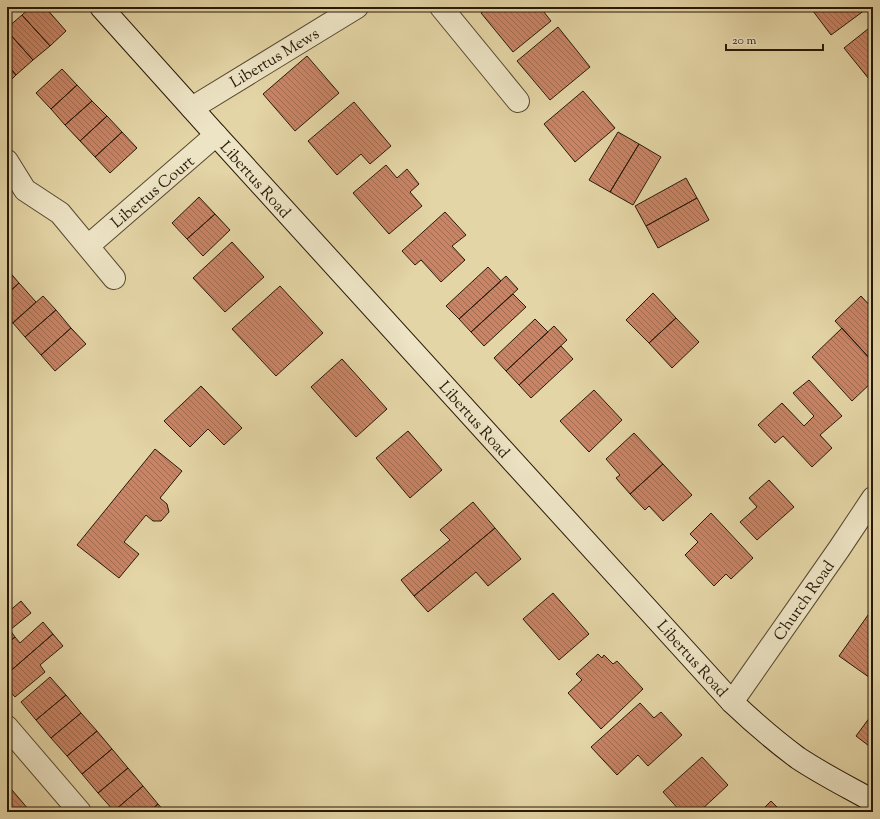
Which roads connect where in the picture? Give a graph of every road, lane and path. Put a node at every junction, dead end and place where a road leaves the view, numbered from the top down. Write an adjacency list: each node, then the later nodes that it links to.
1 (101, 7): 5 (street, Libertus Road)
2 (357, 7): 5 (street, Libertus Mews)
3 (441, 7): 4 (street)
4 (518, 101)
5 (192, 108): 6 (street, Libertus Road)
6 (216, 135): 8 (street, Libertus Court); 11 (street, Libertus Road)
7 (7, 161): 8 (street)
8 (88, 246): 9 (street)
9 (114, 278)
10 (873, 498): 11 (street, Church Road)
11 (732, 702): 13 (street, Libertus Road)
12 (7, 727): 14 (street)
13 (873, 802): 15 (street)
14 (80, 812)
15 (864, 812)

